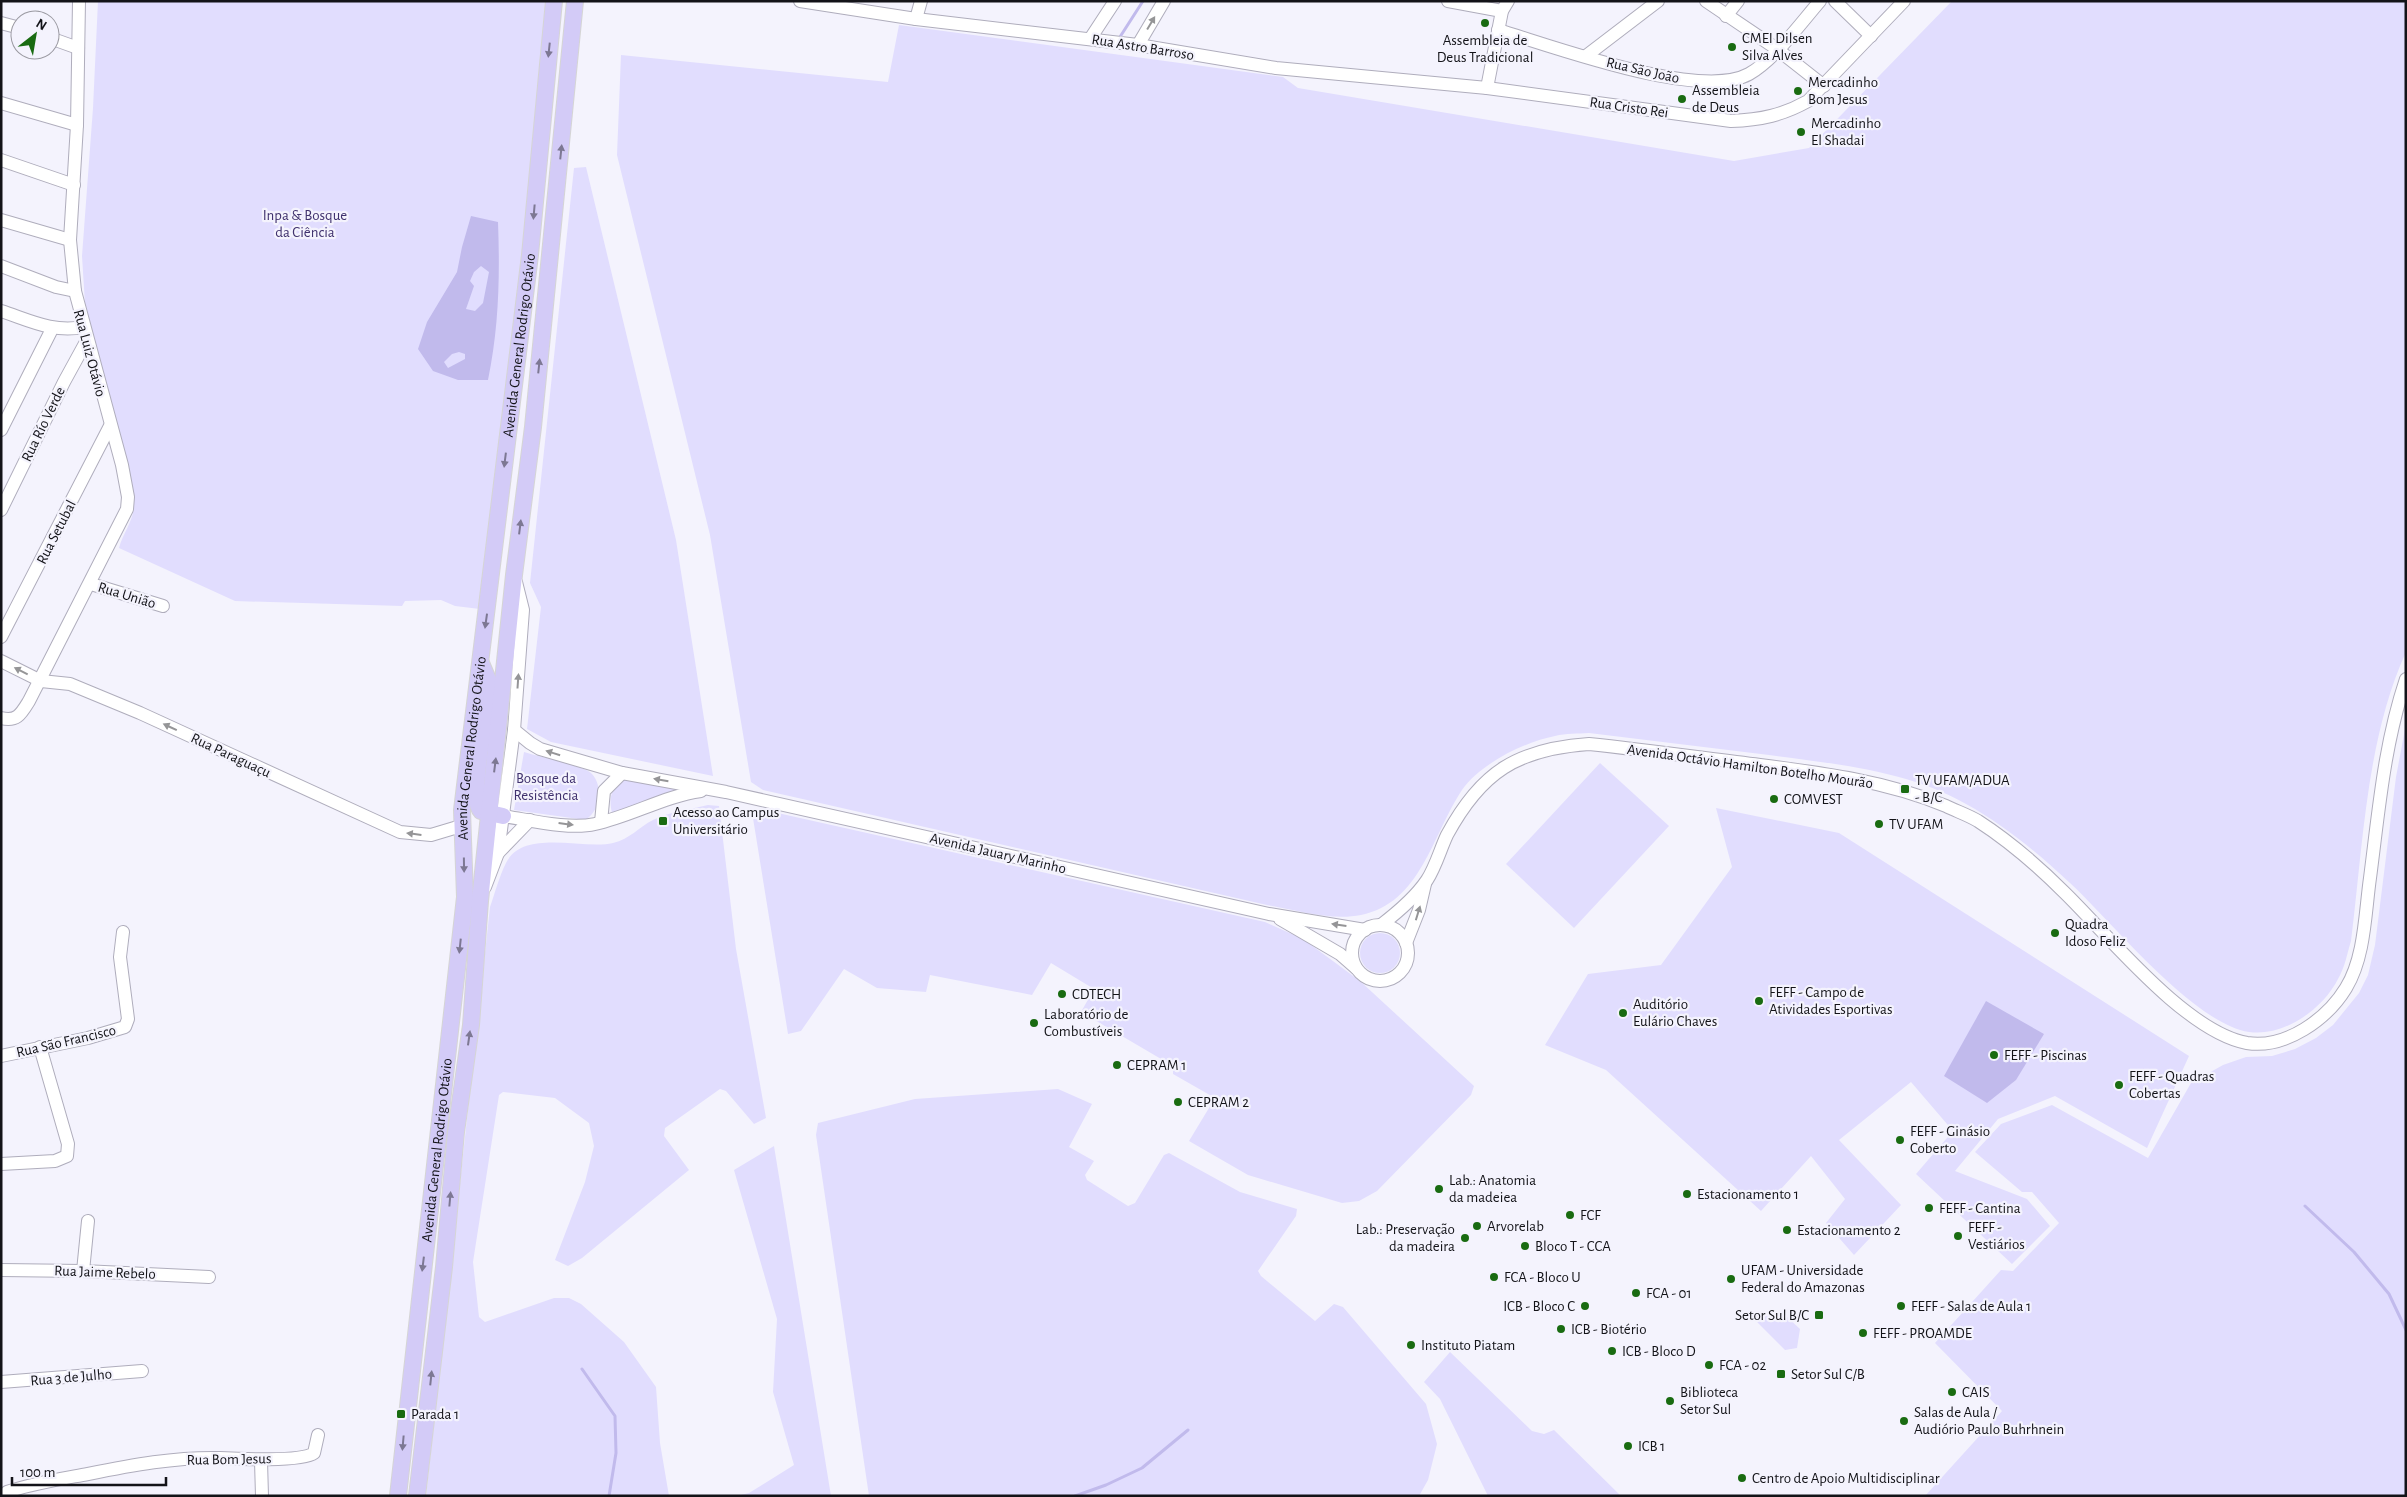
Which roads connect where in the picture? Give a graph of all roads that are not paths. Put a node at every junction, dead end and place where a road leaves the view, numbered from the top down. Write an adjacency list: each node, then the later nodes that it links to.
1 (79, 1): 24 (street, Rua Luiz Otávio)
2 (554, 1): 48 (main road, Avenida General Rodrigo Otávio, one-way to 48)
3 (575, 1): 44 (main road, Avenida General Rodrigo Otávio, one-way to 3)
4 (800, 1): 15 (street, Rua Astro Barroso)
5 (921, 1): 18 (street)
6 (1115, 1): 21 (street)
7 (1164, 1): 23 (street, one-way to 7)
8 (1448, 1): 16 (street)
9 (1658, 1): 26 (street)
10 (1706, 1): 17 (street)
11 (1738, 1): 17 (street)
12 (1820, 1): 25 (street, Rua São João)
13 (1835, 1): 20 (street)
14 (1904, 1): 20 (street, Rua Cristo Rei)
15 (816, 3): 18 (street, Rua Astro Barroso)
16 (1505, 6): 19 (street)
17 (1726, 16): 25 (street)
18 (916, 19): 21 (street, Rua Astro Barroso)
19 (1498, 30): 26 (street, Rua São João); 28 (street)
20 (1871, 36): 27 (street, Rua Cristo Rei)
21 (1090, 39): 23 (street, Rua Astro Barroso)
22 (60, 42): 24 (street)
23 (1138, 45): 28 (street, Rua Astro Barroso)
24 (78, 48): 30 (street, Rua Luiz Otávio)
25 (1777, 49): 26 (street, Rua São João); 27 (street)
26 (1586, 56)
27 (1824, 86): 28 (street, Rua Cristo Rei)
28 (1487, 88)
29 (1, 103): 30 (street)
30 (77, 125): 32 (street, Rua Luiz Otávio)
31 (1, 160): 32 (street)
32 (74, 185): 34 (street, Rua Luiz Otávio)
33 (1, 220): 34 (street)
34 (70, 240): 36 (street, Rua Luiz Otávio)
35 (1, 266): 36 (street)
36 (75, 291): 38 (street, Rua Luiz Otávio)
37 (1, 311): 39 (street)
38 (83, 327): 39 (street); 40 (street, Rua Luiz Otávio)
39 (52, 329): 42 (street)
40 (86, 340): 41 (street, Rua Luiz Otávio); 43 (street, Rua Río Verde)
41 (110, 426): 45 (street, Rua Luiz Otávio); 47 (street, Rua Setubal)
42 (1, 430)
43 (1, 510)
44 (514, 576): 53 (street, Avenida General Rodrigo Otávio, one-way to 44); 58 (main road, Avenida General Rodrigo Otávio, one-way to 44)
45 (91, 584): 46 (street, Rua União); 51 (street, Rua Luiz Otávio)
46 (163, 606)
47 (1, 637)
48 (480, 660): 58 (main road); 61 (main road, Avenida General Rodrigo Otávio)
49 (1, 661): 51 (street, Rua Paraguaçu, one-way to 49)
50 (2406, 679): 63 (street, Avenida Octávio Hamilton Botelho Mourão)
51 (41, 681): 52 (street, Rua Luiz Otávio); 61 (street, Rua Paraguaçu, one-way to 51)
52 (1, 718)
53 (514, 730): 54 (street, Avenida Jauary Marinho, one-way to 53); 58 (street, Avenida General Rodrigo Otávio)
54 (597, 766): 55 (street, Avenida Jauary Marinho); 56 (street)
55 (622, 773): 56 (street); 57 (street, Avenida Jauary Marinho, one-way to 55)
56 (604, 791): 60 (street)
57 (726, 792): 60 (street, Avenida Jauary Marinho); 65 (street, Avenida Jauary Marinho)
58 (496, 815): 59 (street, Avenida Jauary Marinho); 62 (street, Avenida General Rodrigo Otávio); 64 (main road, Avenida General Rodrigo Otávio)
59 (530, 820): 60 (street, Avenida Jauary Marinho, one-way to 60); 62 (street)
60 (601, 822)
61 (461, 826): 84 (main road, Avenida General Rodrigo Otávio, one-way to 84)
62 (498, 853): 64 (street, Avenida General Rodrigo Otávio)
63 (1426, 881): 66 (street, Avenida Octávio Hamilton Botelho Mourão); 69 (street, Avenida Octávio Hamilton Botelho Mourão, one-way to 63)
64 (480, 901): 85 (main road, Avenida General Rodrigo Otávio, one-way to 64)
65 (1269, 914): 67 (street, Avenida Jauary Marinho, one-way to 65); 70 (street, Avenida Jauary Marinho)
66 (1381, 925): 67 (street); 69 (street)
67 (1365, 930): 70 (street)
68 (123, 932): 71 (street, Rua São Francisco)
69 (1406, 944): 70 (street)
70 (1356, 968)
71 (40, 1047): 72 (street, Rua São Francisco); 73 (street)
72 (1, 1056)
73 (1, 1164)
74 (88, 1220): 76 (street)
75 (1, 1270): 76 (street, Rua Jaime Rebelo)
76 (83, 1271): 77 (street, Rua Jaime Rebelo)
77 (209, 1277)
78 (142, 1371): 79 (street, Rua 3 de Julho)
79 (1, 1382)
80 (318, 1435): 81 (street, Rua Bom Jesus)
81 (261, 1461): 82 (street, Rua Bom Jesus); 83 (street)
82 (7, 1492)
83 (262, 1496)
84 (398, 1496)
85 (417, 1496)

